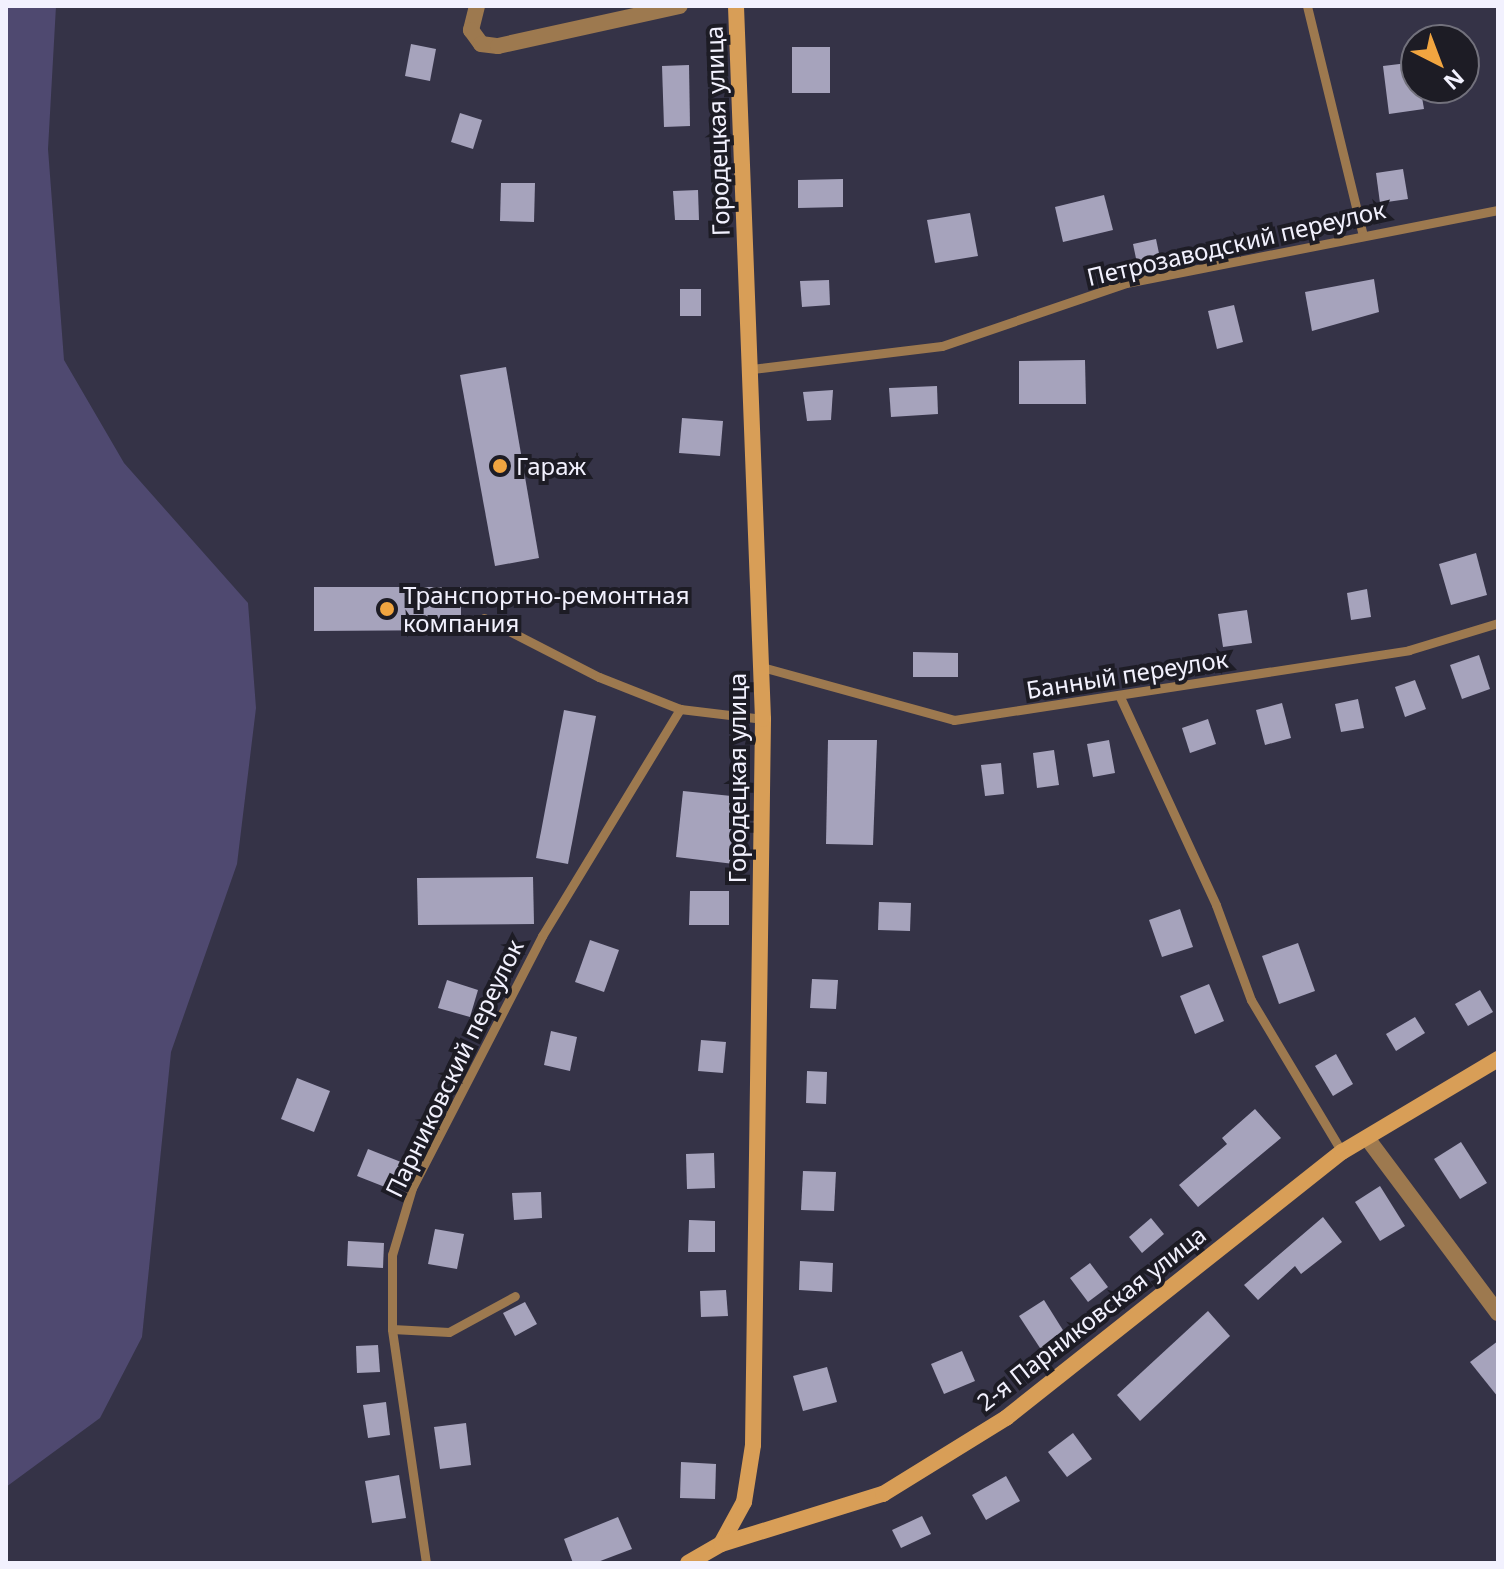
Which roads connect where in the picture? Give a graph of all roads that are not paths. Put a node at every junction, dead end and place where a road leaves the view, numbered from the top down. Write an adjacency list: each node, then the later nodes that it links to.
1 (477, 6): 2 (street)
2 (680, 6)
3 (736, 6): 7 (street, Городецкая улица)
4 (1307, 6): 6 (lane)
5 (1498, 210): 6 (lane, Петрозаводский переулок)
6 (1362, 232): 7 (lane, Петрозаводский переулок)
7 (752, 369): 10 (street, Городецкая улица)
8 (484, 618): 12 (lane)
9 (1498, 623): 11 (lane, Банный переулок)
10 (762, 667): 11 (lane, Банный переулок); 13 (street, Городецкая улица)
11 (1120, 697): 16 (lane)
12 (680, 709): 13 (lane); 19 (lane, Парниковский переулок)
13 (763, 719): 20 (street, Городецкая улица)
14 (1498, 1059): 15 (street, 2-я Парниковская улица)
15 (1367, 1138): 16 (street, 2-я Парниковская улица); 18 (street)
16 (1342, 1152): 20 (street, 2-я Парниковская улица)
17 (515, 1296): 19 (lane)
18 (1498, 1313)
19 (392, 1329): 21 (lane, Парниковский переулок)
20 (721, 1544): 22 (street, 2-я Парниковская улица)
21 (426, 1563)
22 (688, 1563)

